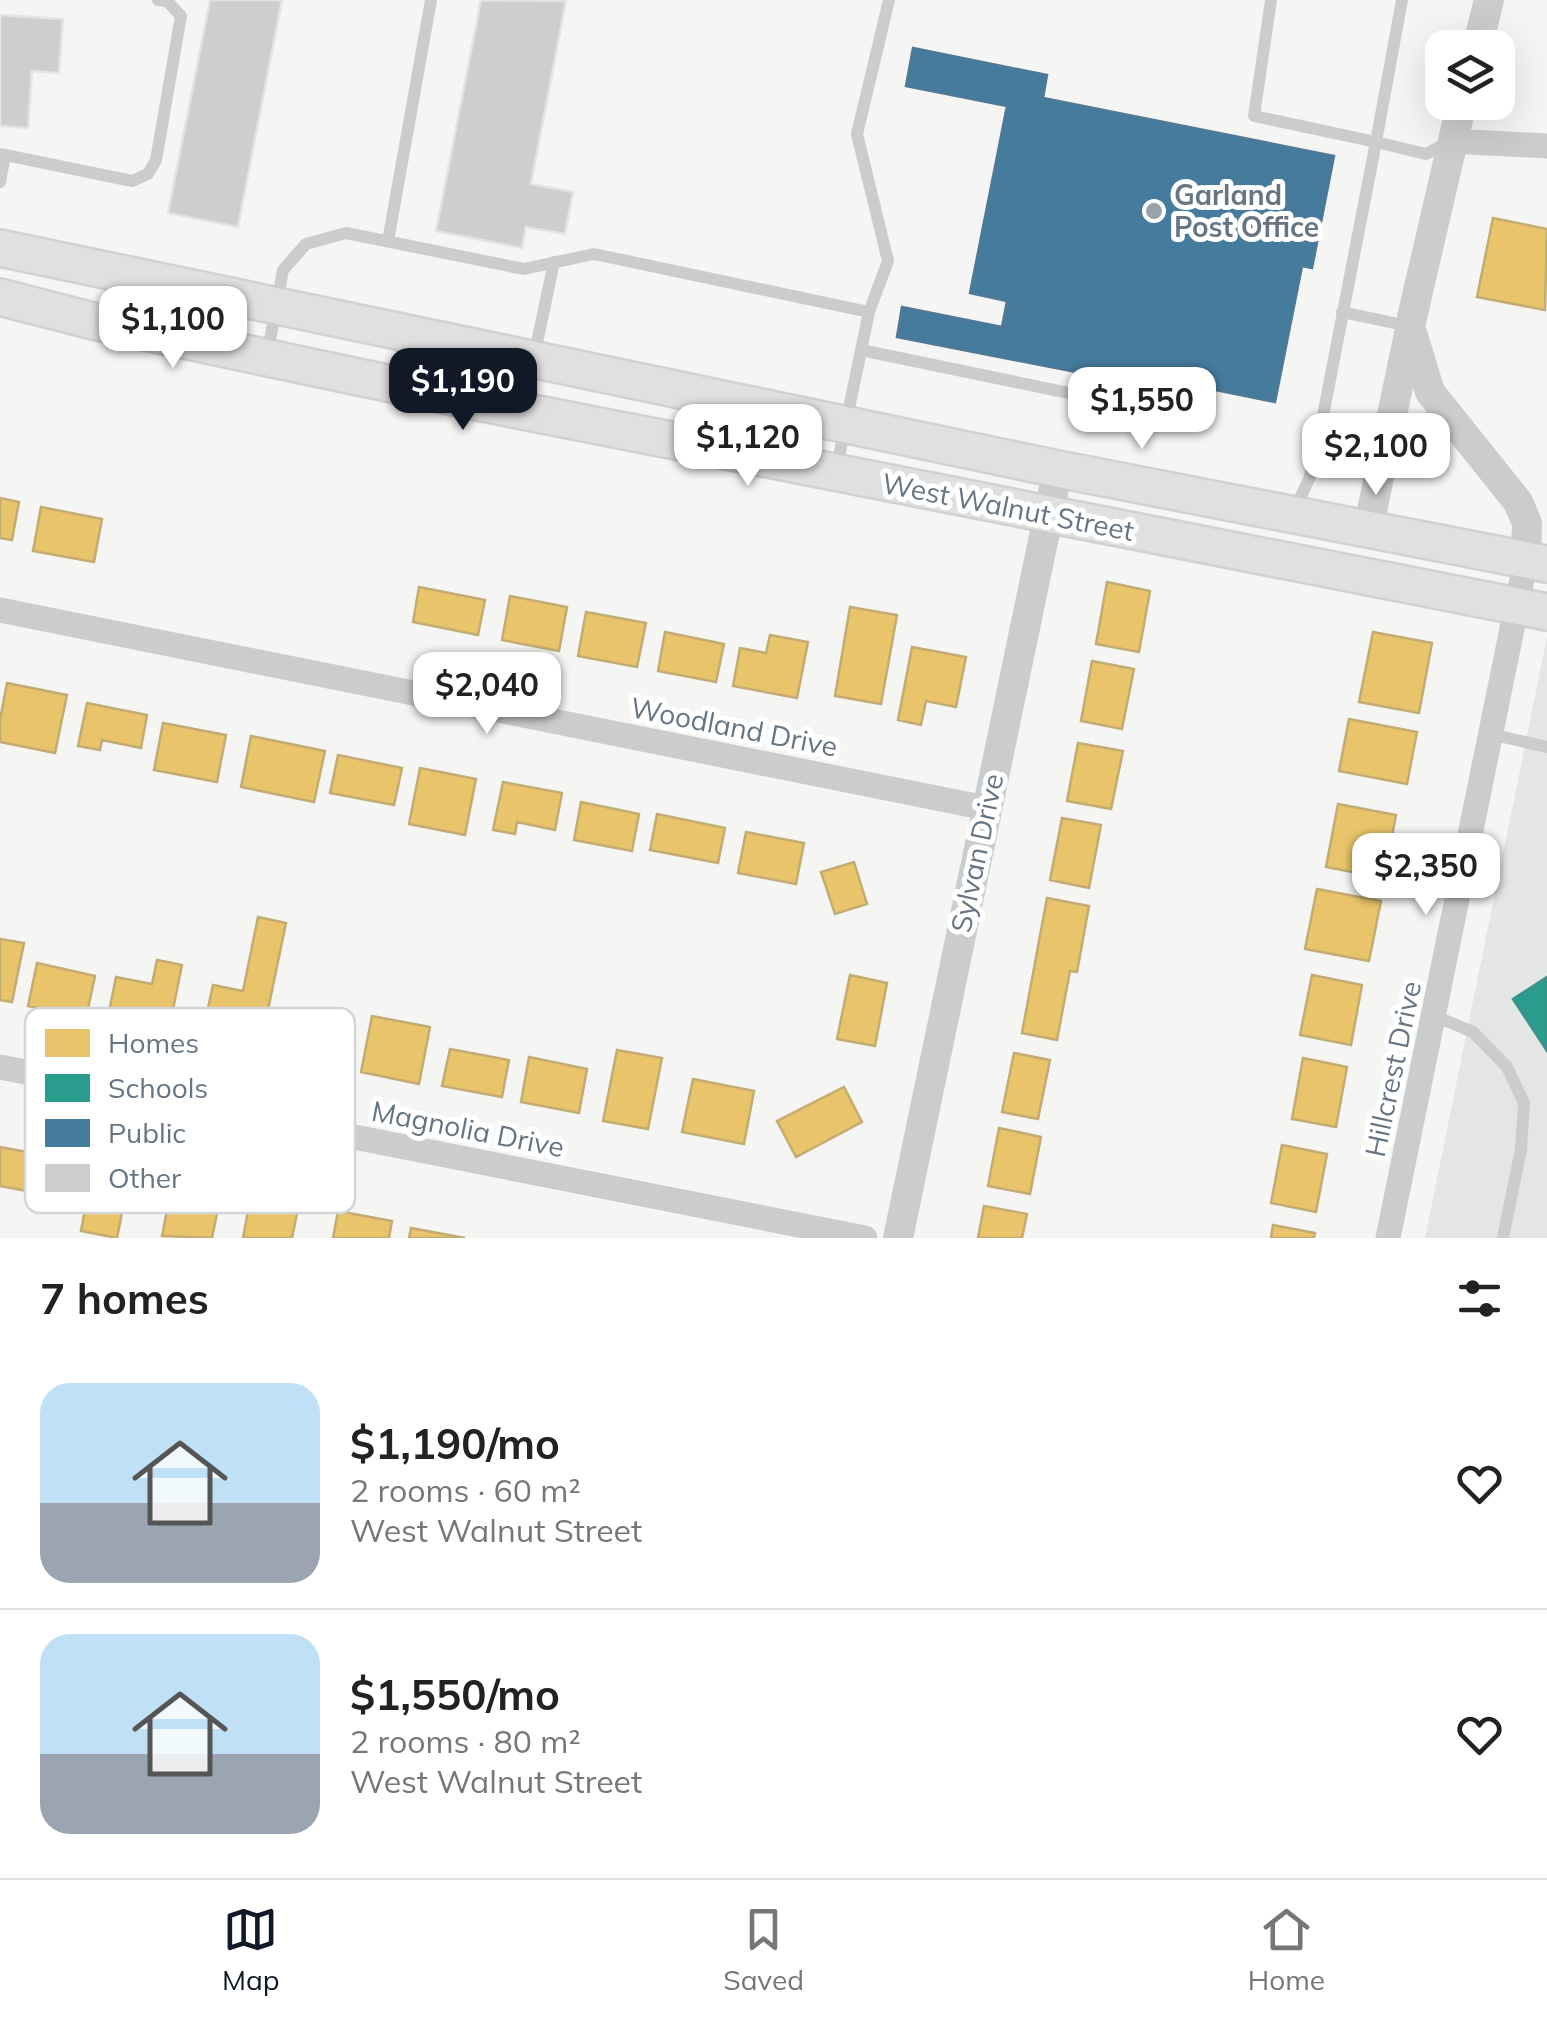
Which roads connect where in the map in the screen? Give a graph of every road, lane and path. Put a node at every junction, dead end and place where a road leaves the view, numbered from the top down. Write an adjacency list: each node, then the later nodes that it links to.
1 (158, 0): 12 (lane)
2 (431, 0): 14 (lane)
3 (889, 0): 19 (lane)
4 (1271, 0): 10 (lane)
5 (1402, 0): 10 (lane)
6 (1490, 0): 7 (street)
7 (1482, 30)
8 (1457, 120): 9 (street)
9 (1452, 141): 10 (lane); 11 (street); 21 (street)
10 (1376, 142): 20 (lane)
11 (1547, 146)
12 (3, 155): 13 (lane)
13 (0, 182)
14 (388, 241): 16 (lane); 18 (lane)
15 (0, 248): 18 (main road, West Walnut Street)
16 (554, 262): 19 (lane); 24 (lane)
17 (0, 297): 23 (main road, West Walnut Street)
18 (276, 306): 23 (lane); 24 (main road, West Walnut Street)
19 (868, 312): 22 (lane)
20 (1342, 312): 21 (lane); 29 (lane)
21 (1410, 326): 31 (street); 32 (street)
22 (861, 350): 25 (lane); 26 (lane)
23 (266, 358): 28 (main road, West Walnut Street)
24 (533, 359): 26 (main road, West Walnut Street)
25 (1175, 416)
26 (846, 425): 27 (main road, West Walnut Street); 28 (lane)
27 (1058, 469): 29 (main road, West Walnut Street); 30 (street, Sylvan Drive)
28 (836, 473): 30 (main road, West Walnut Street)
29 (1293, 514): 31 (main road, West Walnut Street)
30 (1048, 515): 33 (main road, West Walnut Street); 37 (street, Sylvan Drive)
31 (1368, 530): 32 (main road, West Walnut Street)
32 (1536, 562): 33 (street, Hillcrest Drive)
33 (1531, 609): 35 (street, Hillcrest Drive)
34 (0, 610): 37 (street, Woodland Drive)
35 (1490, 734): 36 (lane); 38 (street, Hillcrest Drive)
36 (1547, 747)
37 (986, 808): 43 (street, Sylvan Drive)
38 (1435, 1016): 44 (street, Hillcrest Drive); 45 (lane)
39 (0, 1068): 40 (street, Magnolia Drive)
40 (25, 1073)
41 (355, 1138): 42 (street, Magnolia Drive)
42 (865, 1238)
43 (898, 1238)
44 (1388, 1238)
45 (1503, 1238)

